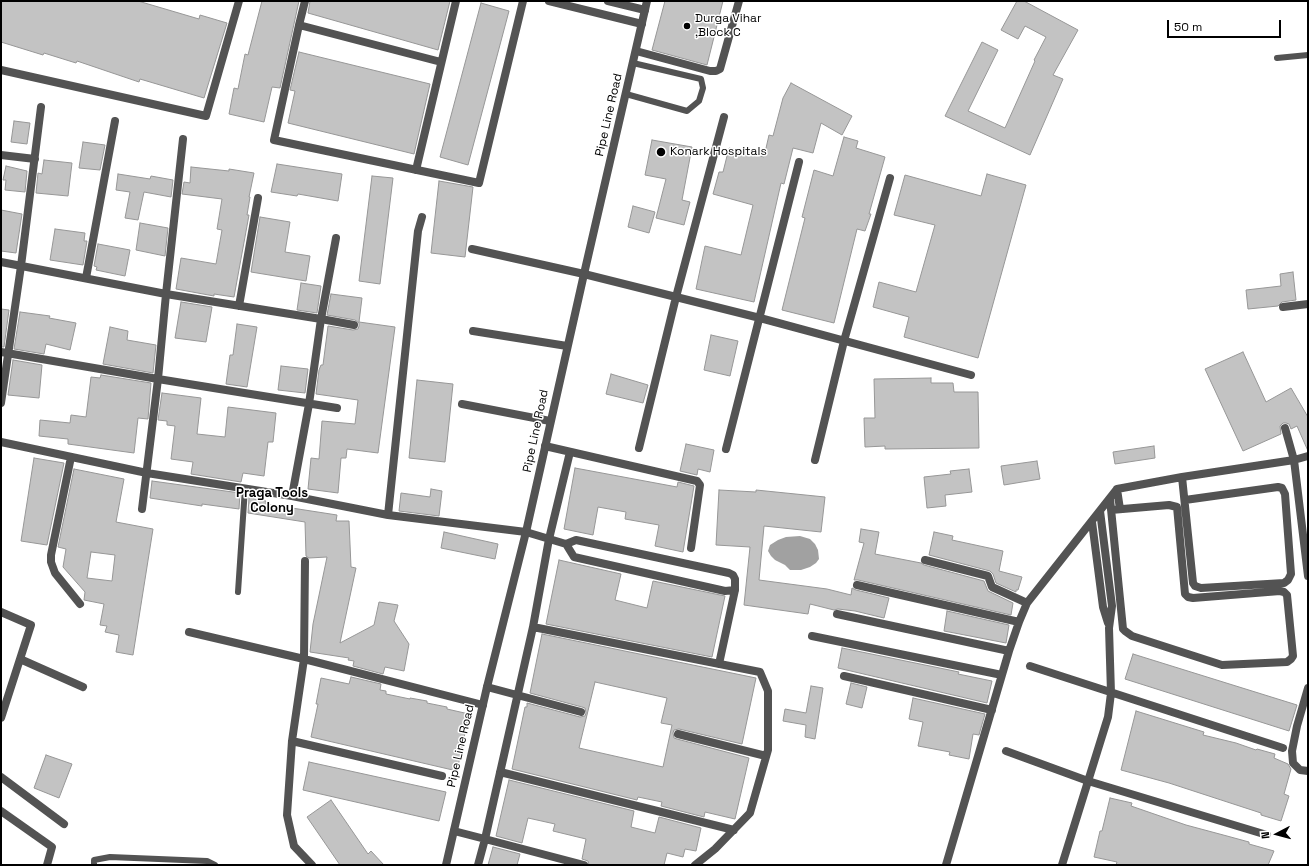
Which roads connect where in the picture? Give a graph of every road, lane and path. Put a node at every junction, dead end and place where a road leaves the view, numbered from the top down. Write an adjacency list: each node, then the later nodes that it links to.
1 (239, 1): 17 (street)
2 (305, 1): 11 (street)
3 (456, 1): 15 (street)
4 (523, 1): 26 (street)
5 (549, 1): 10 (street)
6 (609, 1): 9 (street)
7 (647, 1): 9 (street, Pipe Line Road)
8 (739, 1): 12 (street)
9 (645, 10): 10 (street, Pipe Line Road)
10 (642, 24): 12 (street, Pipe Line Road)
11 (299, 25): 15 (street); 26 (street)
12 (636, 51): 16 (street, Pipe Line Road)
13 (1308, 55): 14 (lane)
14 (1277, 58)
15 (441, 62): 26 (street)
16 (633, 63): 18 (street, Pipe Line Road); 18 (lane)
17 (1, 70)
18 (626, 94): 34 (street, Pipe Line Road)
19 (41, 107): 24 (street)
20 (724, 117): 37 (street)
21 (115, 121): 35 (street)
22 (183, 139): 36 (street)
23 (1, 155): 24 (street)
24 (35, 159): 33 (street)
25 (799, 162): 41 (street)
26 (416, 170)
27 (890, 178): 45 (street)
28 (258, 198): 39 (street)
29 (422, 217): 78 (street)
30 (336, 238): 42 (street)
31 (472, 249): 34 (street)
32 (1, 262): 33 (street)
33 (21, 266): 35 (street); 47 (street)
34 (584, 274): 37 (street); 46 (street, Pipe Line Road)
35 (86, 278): 36 (street)
36 (166, 294): 39 (street); 49 (street)
37 (676, 298): 41 (street); 58 (street)
38 (1308, 304): 40 (street)
39 (238, 306): 42 (street)
40 (1283, 307)
41 (760, 318): 45 (street); 59 (street)
42 (321, 319): 43 (street); 51 (street)
43 (354, 325)
44 (473, 330): 46 (street)
45 (844, 341): 48 (street); 63 (street)
46 (567, 346): 54 (street, Pipe Line Road)
47 (4, 352): 49 (street); 50 (street)
48 (971, 375)
49 (158, 379): 51 (street); 65 (street)
50 (1, 403)
51 (309, 404): 53 (street); 71 (street)
52 (462, 404): 54 (street)
53 (337, 408)
54 (550, 421): 57 (street, Pipe Line Road)
55 (1285, 428): 64 (street)
56 (1, 442): 62 (street)
57 (545, 446): 60 (street); 80 (street, Pipe Line Road)
58 (639, 448)
59 (726, 449)
60 (570, 452): 81 (street); 83 (street)
61 (1308, 456): 64 (street)
62 (71, 457): 65 (street); 90 (street)
63 (815, 460)
64 (1294, 460): 66 (street); 69 (street)
65 (147, 473): 67 (street); 74 (street)
66 (1182, 477): 68 (street); 73 (street)
67 (245, 488): 71 (street); 89 (lane)
68 (1117, 489): 72 (street); 75 (street)
69 (1297, 489): 70 (street); 86 (street)
70 (1284, 491): 73 (street); 73 (street)
71 (292, 496): 78 (street)
72 (1110, 499): 76 (street); 77 (street)
73 (1185, 500)
74 (142, 509)
75 (1120, 509): 76 (street); 76 (street)
76 (1111, 510)
77 (1100, 511): 79 (street); 96 (street)
78 (388, 515): 80 (street)
79 (1092, 522): 91 (street); 96 (street)
80 (526, 532): 81 (street); 107 (street, Pipe Line Road)
81 (550, 539): 82 (street); 95 (street)
82 (566, 544): 88 (street); 88 (street)
83 (691, 548)
84 (925, 560): 91 (street)
85 (305, 561): 101 (street)
86 (1308, 576)
87 (857, 585): 94 (street)
88 (735, 590): 102 (street)
89 (238, 592)
90 (80, 604)
91 (1027, 604): 94 (street)
92 (1, 612): 100 (street)
93 (837, 614): 99 (street)
94 (1019, 622): 99 (street)
95 (532, 627): 102 (street); 110 (street)
96 (1109, 628): 109 (street)
97 (189, 632): 101 (street)
98 (812, 636): 105 (street)
99 (1009, 651): 105 (street)
100 (20, 659): 106 (street); 114 (street)
101 (304, 660): 111 (street); 116 (street)
102 (719, 664): 119 (street)
103 (1030, 666): 109 (street)
104 (844, 676): 112 (street)
105 (1002, 676): 112 (street)
106 (83, 687)
107 (487, 687): 110 (street); 111 (street, Pipe Line Road)
108 (1308, 688): 120 (street)
109 (1111, 693): 117 (street); 124 (street)
110 (517, 694): 113 (street); 121 (street)
111 (483, 705): 128 (street, Pipe Line Road)
112 (992, 710): 140 (street)
113 (581, 712)
114 (1, 718)
115 (678, 734): 119 (street)
116 (292, 741): 122 (street); 135 (street)
117 (1283, 748)
118 (1006, 751): 124 (street)
119 (766, 756): 127 (street)
120 (1308, 771)
121 (500, 772): 127 (street); 130 (street)
122 (442, 776)
123 (1, 777): 126 (street)
124 (1088, 781): 129 (street); 131 (street)
125 (1, 811): 132 (street)
126 (64, 824)
127 (734, 830): 139 (street)
128 (454, 832): 130 (street); 136 (street, Pipe Line Road)
129 (1267, 835)
130 (485, 839): 137 (street); 138 (street)
131 (1065, 864)
132 (47, 865)
133 (94, 865): 134 (lane)
134 (214, 865)
135 (312, 865)
136 (446, 865)
137 (478, 865)
138 (584, 865)
139 (695, 865)
140 (946, 865)

